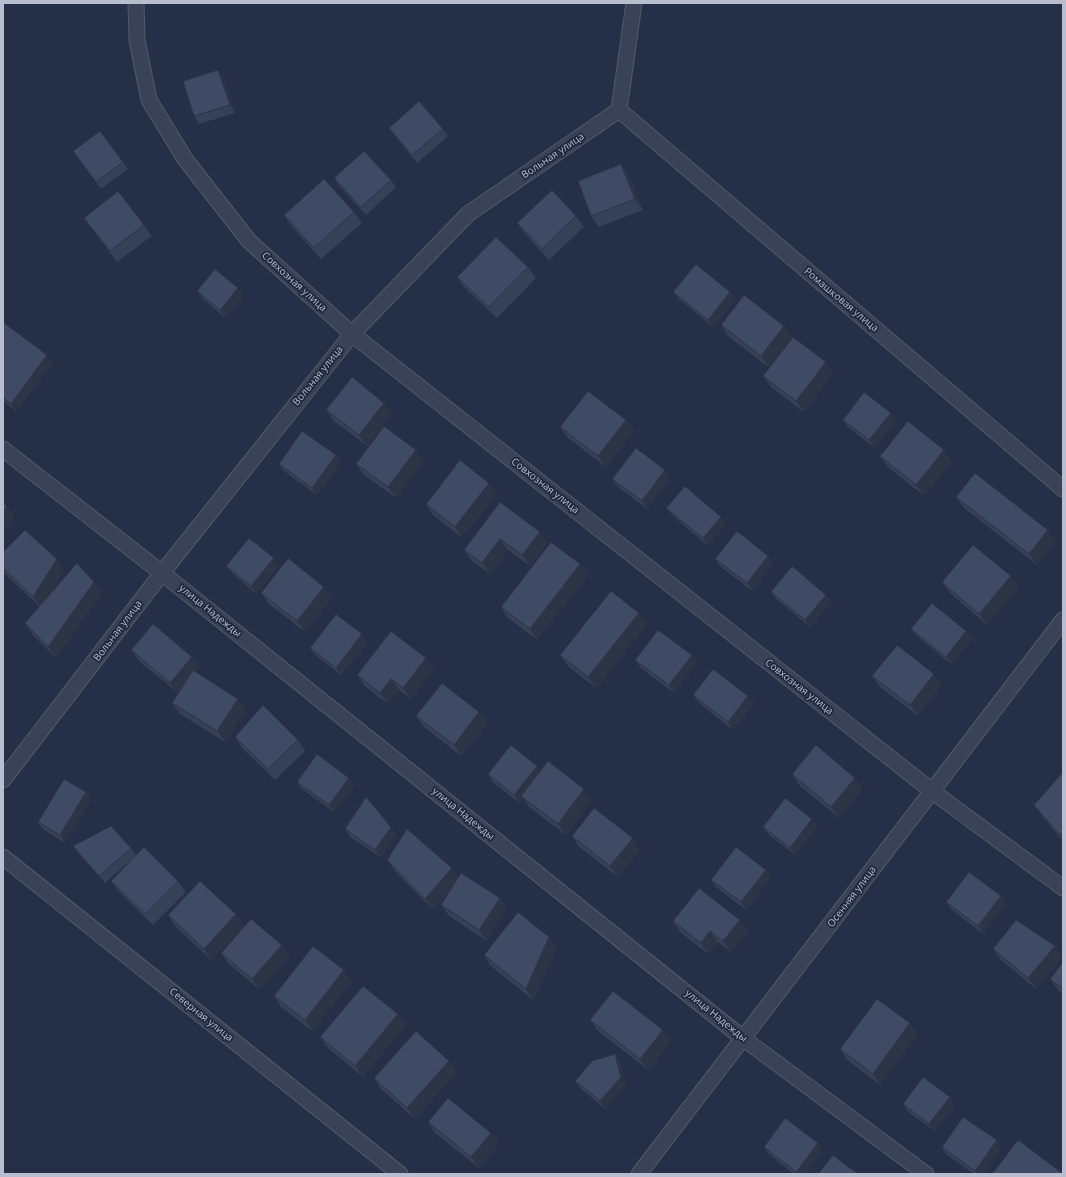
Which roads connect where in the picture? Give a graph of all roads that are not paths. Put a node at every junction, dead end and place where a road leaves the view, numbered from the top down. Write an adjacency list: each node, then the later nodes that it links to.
1 (136, 3): 4 (street, Совхозная улица)
2 (634, 3): 3 (street)
3 (619, 110): 4 (street, Вольная улица); 6 (street, Ромашковая улица)
4 (352, 334): 7 (street, Вольная улица); 10 (street, Совхозная улица)
5 (3, 449): 7 (street, улица Надежды)
6 (1063, 489)
7 (162, 573): 9 (street, Вольная улица); 13 (street, улица Надежды)
8 (1063, 620): 10 (street, Осенняя улица)
9 (3, 780)
10 (932, 791): 12 (street, Совхозная улица); 13 (street, Осенняя улица)
11 (3, 857): 14 (street, Северная улица)
12 (1063, 888)
13 (744, 1039): 15 (street, Осенняя улица); 16 (street, улица Надежды)
14 (400, 1174)
15 (639, 1174)
16 (926, 1174)

